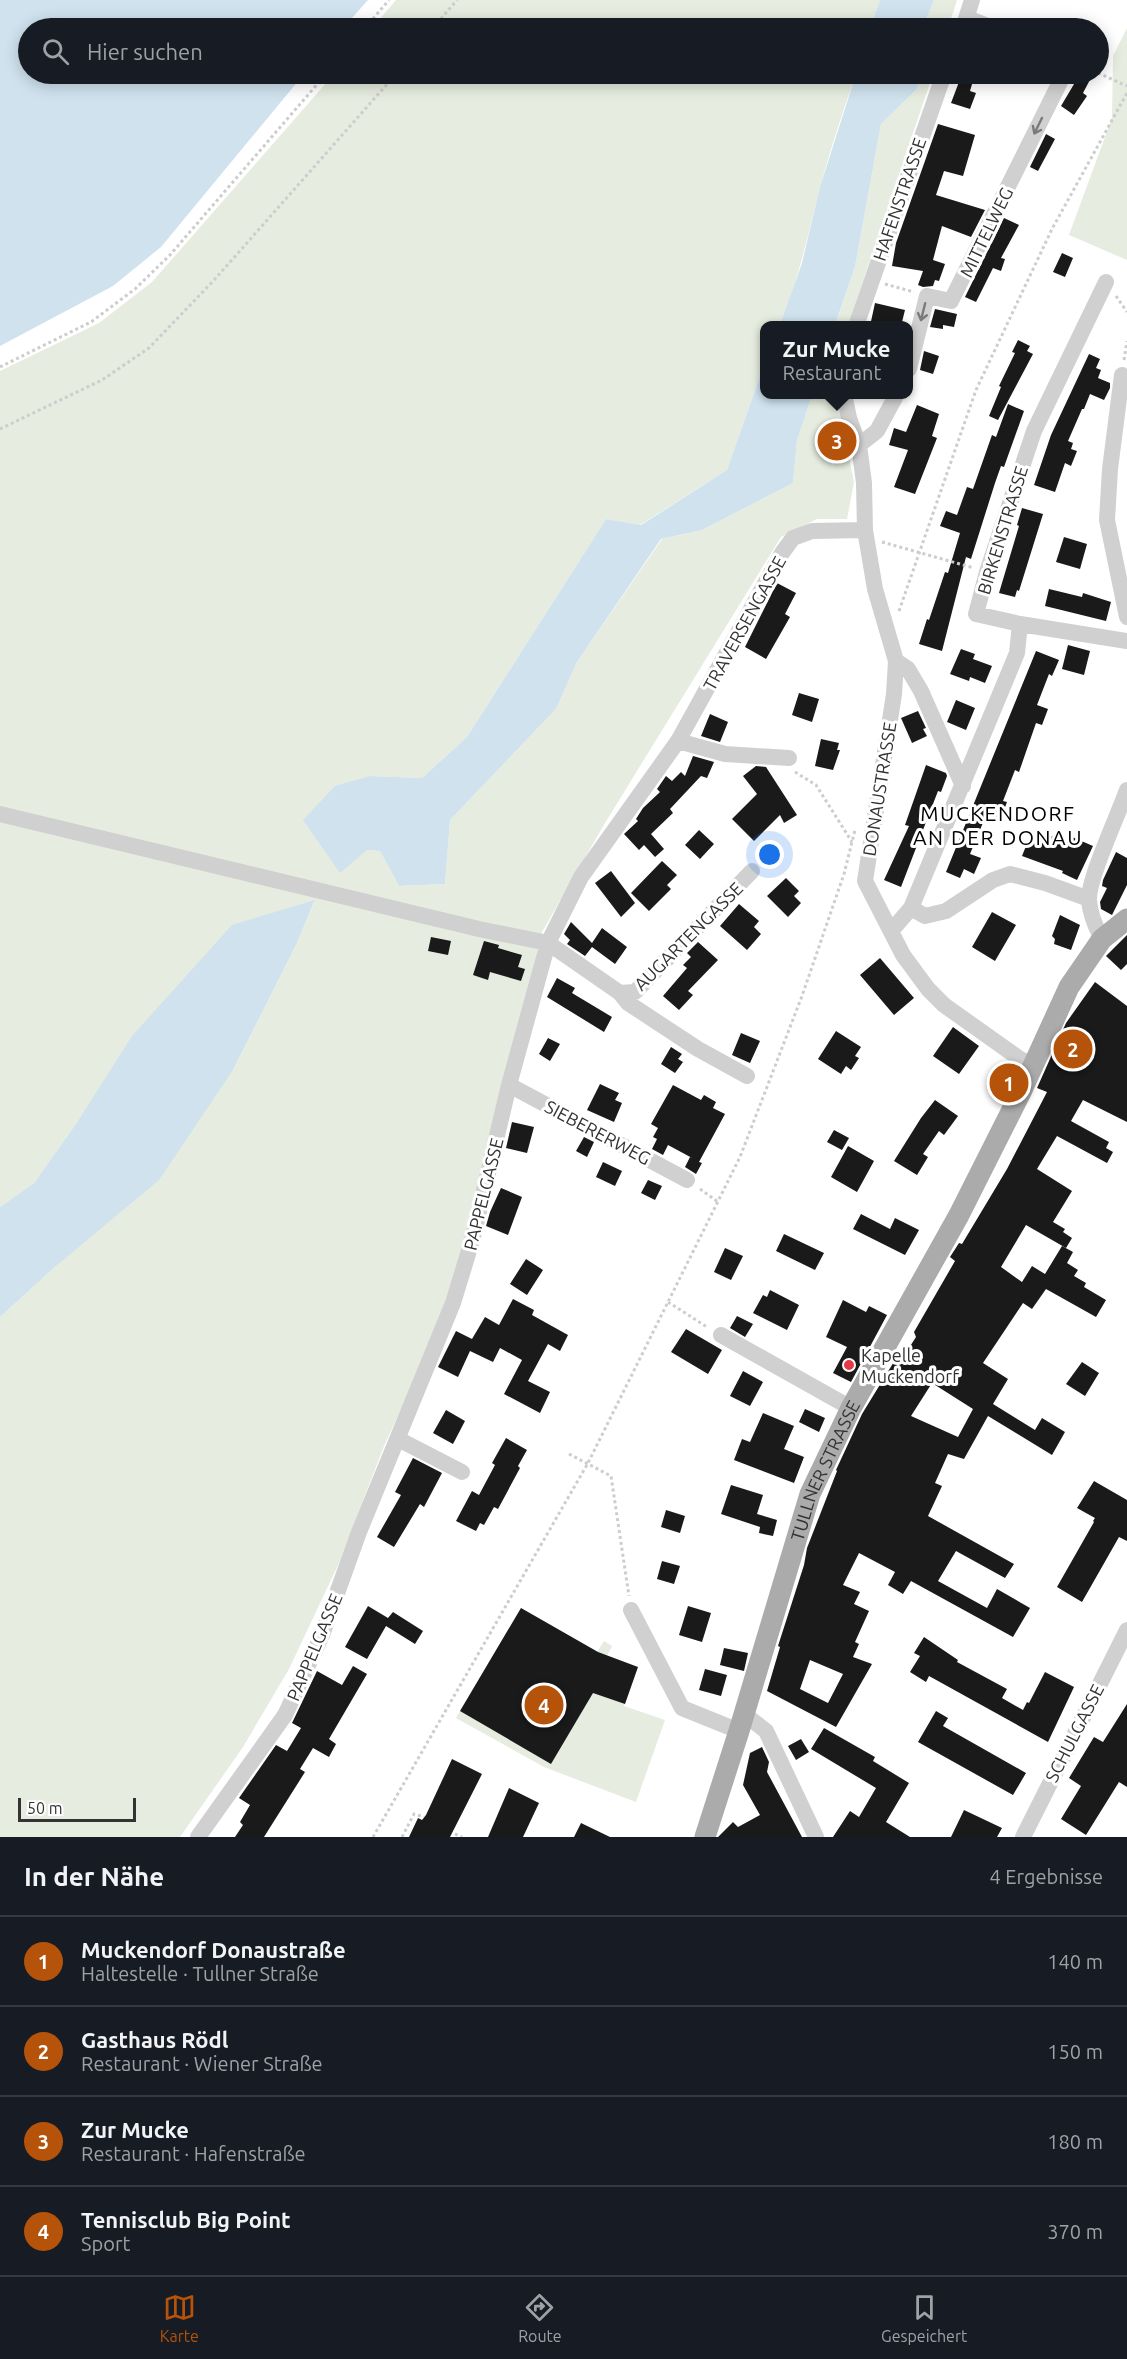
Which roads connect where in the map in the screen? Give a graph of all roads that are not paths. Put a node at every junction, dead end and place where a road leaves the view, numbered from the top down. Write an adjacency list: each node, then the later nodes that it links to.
1 (972, 0): 2 (street)
2 (967, 18)
3 (940, 84): 6 (street, HAFENSTRASSE)
4 (1059, 84): 7 (street, MITTELWEG, one-way to 7)
5 (1106, 282): 14 (street, BIRKENSTRASSE)
6 (858, 321)
7 (913, 353)
8 (1122, 375): 13 (street)
9 (845, 399): 11 (street)
10 (894, 399): 11 (street)
11 (859, 445): 12 (street, DONAUSTRASSE)
12 (866, 535): 16 (street, DONAUSTRASSE); 17 (street, TRAVERSENGASSE)
13 (1127, 617)
14 (1020, 624): 15 (street); 19 (street)
15 (1127, 641)
16 (896, 661): 19 (street); 26 (street, DONAUSTRASSE)
17 (678, 741): 18 (street); 28 (street, TRAVERSENGASSE)
18 (789, 758)
19 (963, 786): 24 (street)
20 (1127, 790): 23 (street)
21 (0, 814): 28 (street)
22 (752, 871): 29 (street, AUGARTENGASSE)
23 (1089, 899): 24 (street); 27 (street)
24 (911, 908): 26 (street)
25 (1127, 919): 27 (main road, TULLNER STRASSE)
26 (892, 930): 30 (street, DONAUSTRASSE)
27 (1102, 939): 30 (main road, TULLNER STRASSE)
28 (548, 943): 29 (street, AUGARTENGASSE); 32 (street, PAPPELGASSE)
29 (620, 993): 31 (street, AUGARTENGASSE)
30 (1034, 1066): 35 (main road, TULLNER STRASSE)
31 (747, 1076)
32 (509, 1085): 33 (street, SIEBERERWEG); 36 (street, PAPPELGASSE)
33 (687, 1179)
34 (721, 1335): 35 (street)
35 (851, 1408): 40 (main road, TULLNER STRASSE)
36 (398, 1439): 37 (street); 41 (street, PAPPELGASSE)
37 (462, 1472)
38 (631, 1610): 40 (street)
39 (1127, 1630): 44 (street, SCHULGASSE)
40 (741, 1723): 42 (main road, TULLNER STRASSE); 43 (street)
41 (198, 1837)
42 (705, 1837)
43 (816, 1837)
44 (1023, 1837)

